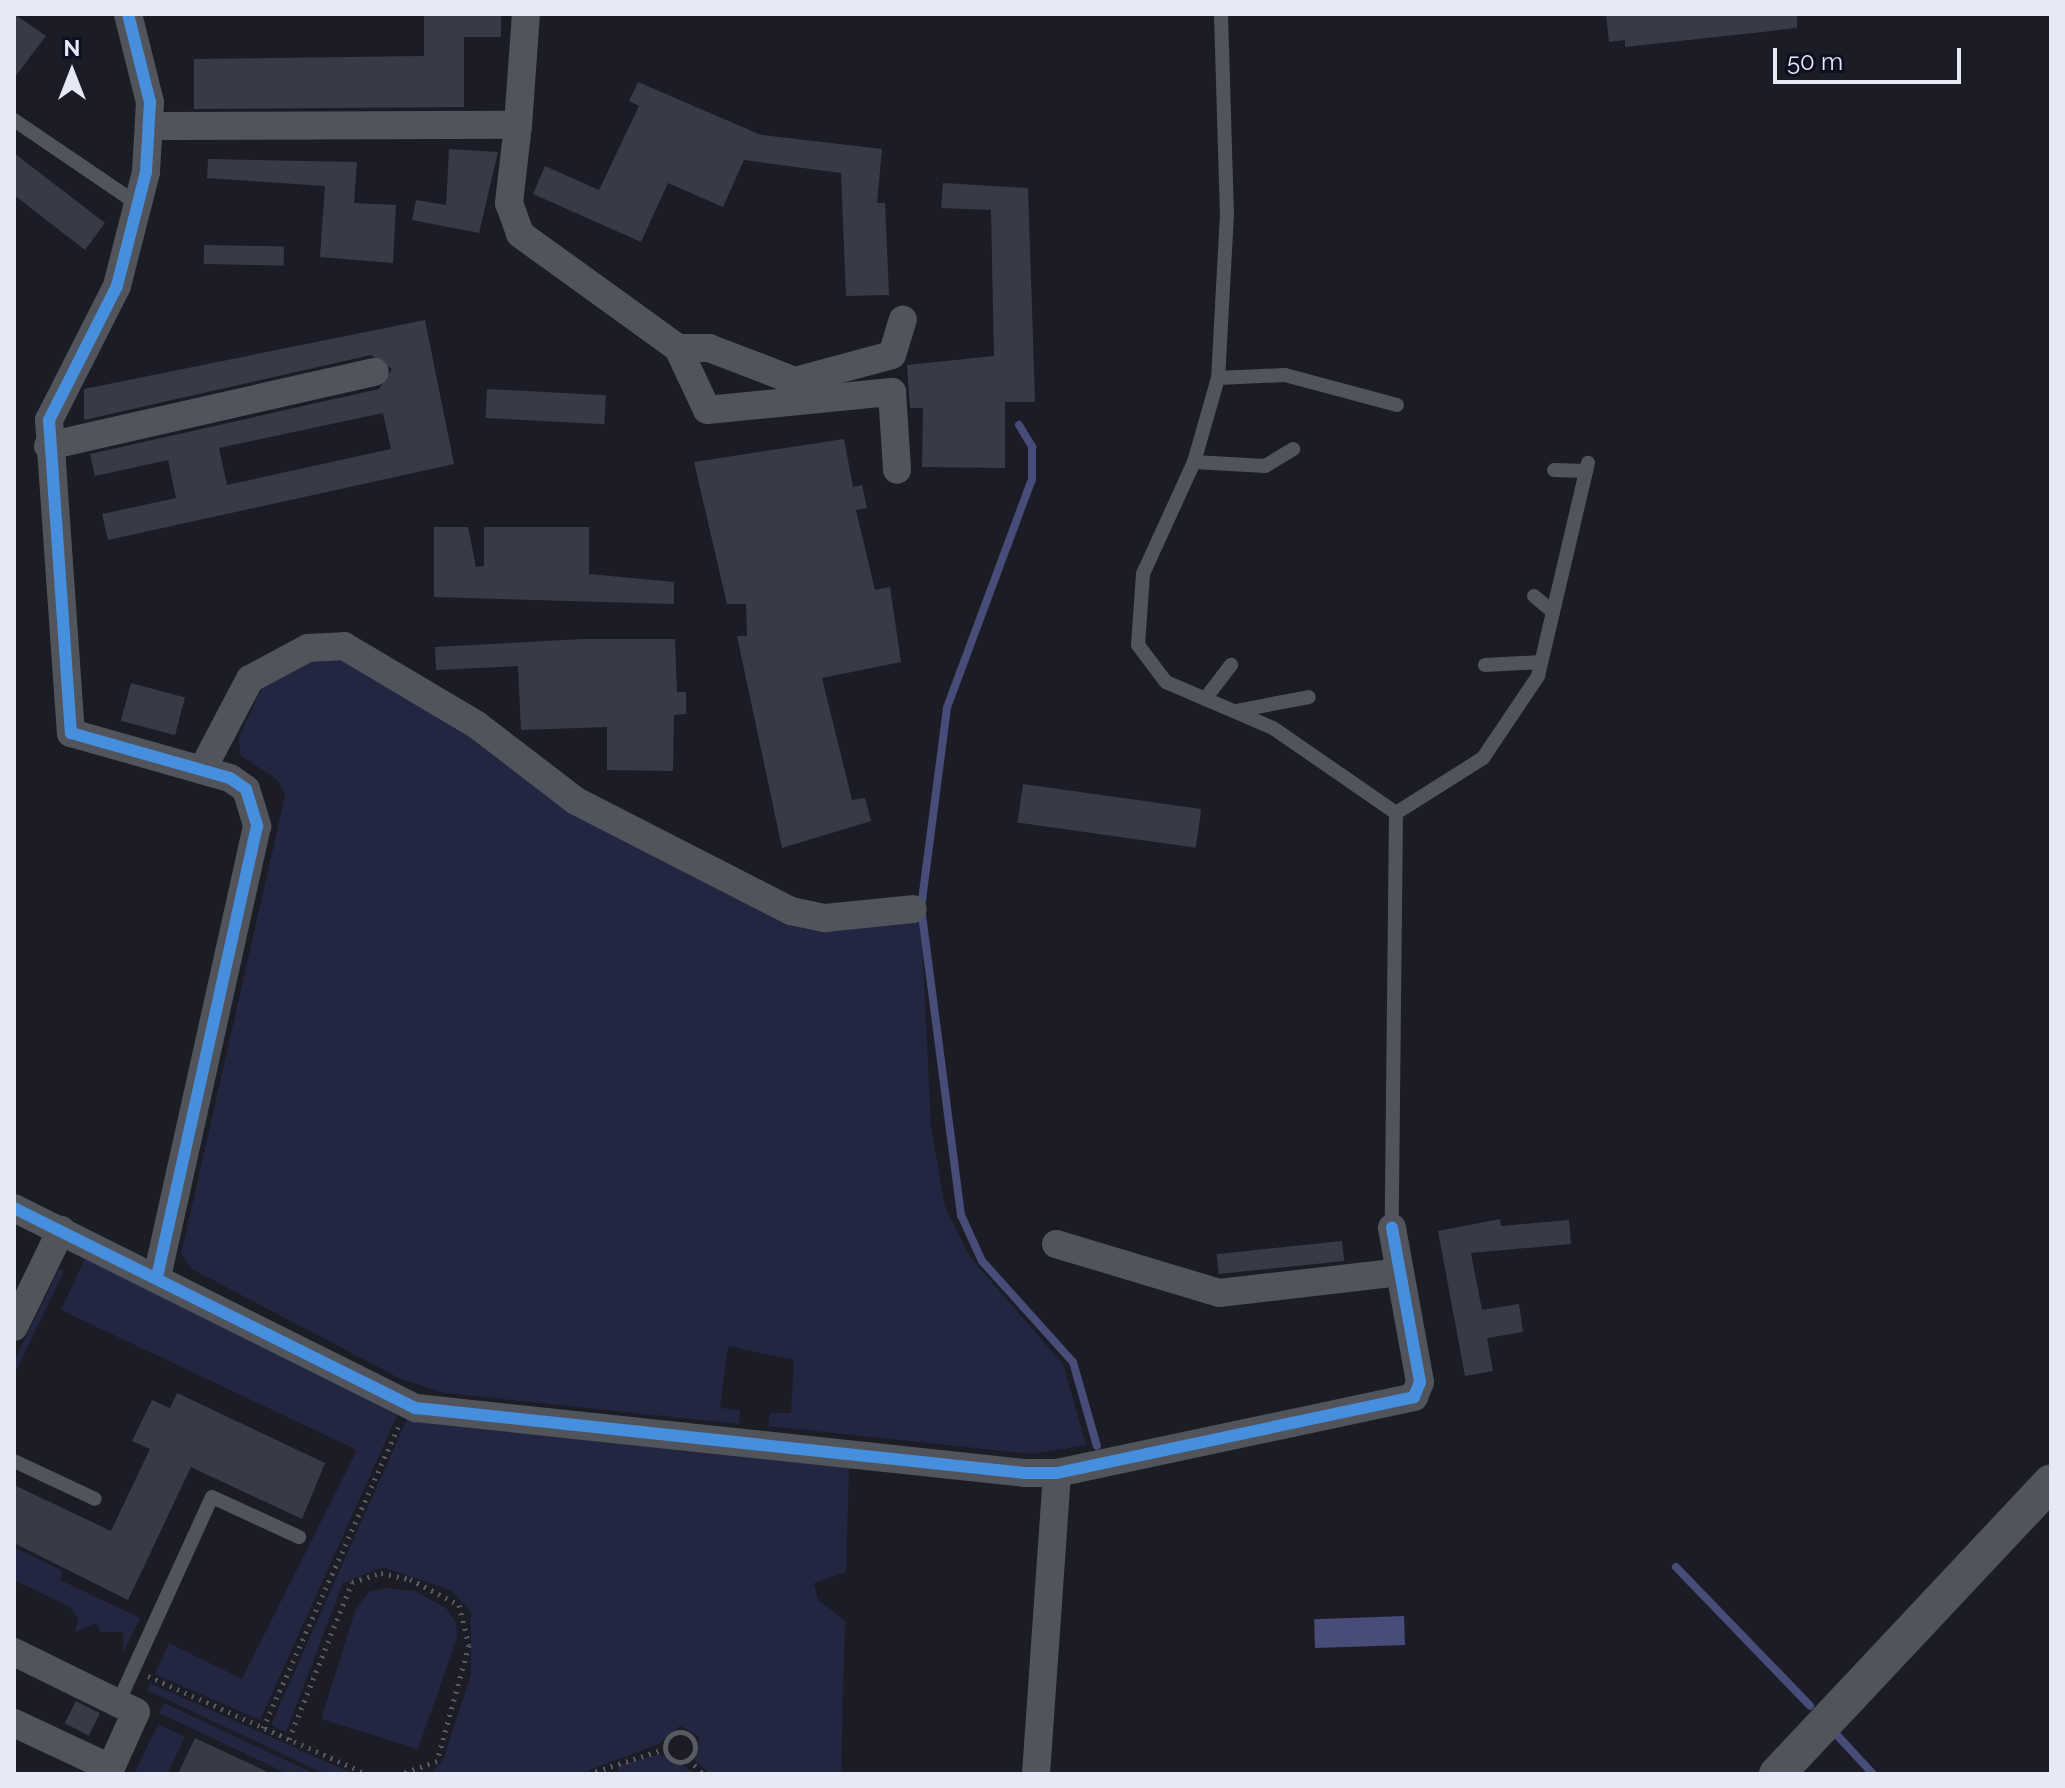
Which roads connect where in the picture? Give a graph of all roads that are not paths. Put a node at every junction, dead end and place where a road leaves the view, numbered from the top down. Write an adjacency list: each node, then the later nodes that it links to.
1 (128, 14): 6 (street)
2 (526, 14): 5 (street)
3 (1221, 14): 11 (lane)
4 (14, 120): 7 (lane)
5 (518, 125): 6 (street); 9 (street)
6 (152, 126): 7 (street)
7 (140, 206): 13 (street)
8 (903, 320): 9 (street)
9 (678, 348): 16 (street)
10 (375, 372): 13 (street)
11 (1218, 378): 12 (lane); 15 (lane)
12 (1397, 405)
13 (48, 446): 26 (street)
14 (1293, 449): 15 (lane)
15 (1194, 462): 24 (lane)
16 (897, 470)
17 (1554, 470): 19 (lane)
18 (1534, 596): 19 (lane)
19 (1553, 612): 20 (lane)
20 (1541, 662): 22 (lane); 27 (lane)
21 (1231, 665): 24 (lane)
22 (1485, 665)
23 (1309, 697): 25 (lane)
24 (1205, 699): 25 (lane)
25 (1235, 712): 27 (lane)
26 (202, 770): 28 (street); 34 (street)
27 (1396, 813): 30 (lane)
28 (913, 909)
29 (14, 1208): 31 (street)
30 (1392, 1228): 33 (street)
31 (61, 1230): 34 (street); 35 (street)
32 (1056, 1244): 33 (street)
33 (1400, 1272): 37 (street)
34 (157, 1276): 37 (street)
35 (14, 1327)
36 (14, 1461): 39 (lane)
37 (1057, 1473): 45 (street)
38 (2051, 1482): 46 (street)
39 (95, 1499)
40 (299, 1537): 42 (lane)
41 (14, 1652): 42 (street)
42 (118, 1703): 44 (street)
43 (14, 1723): 44 (street)
44 (109, 1771)
45 (1036, 1774)
46 (1777, 1774)

